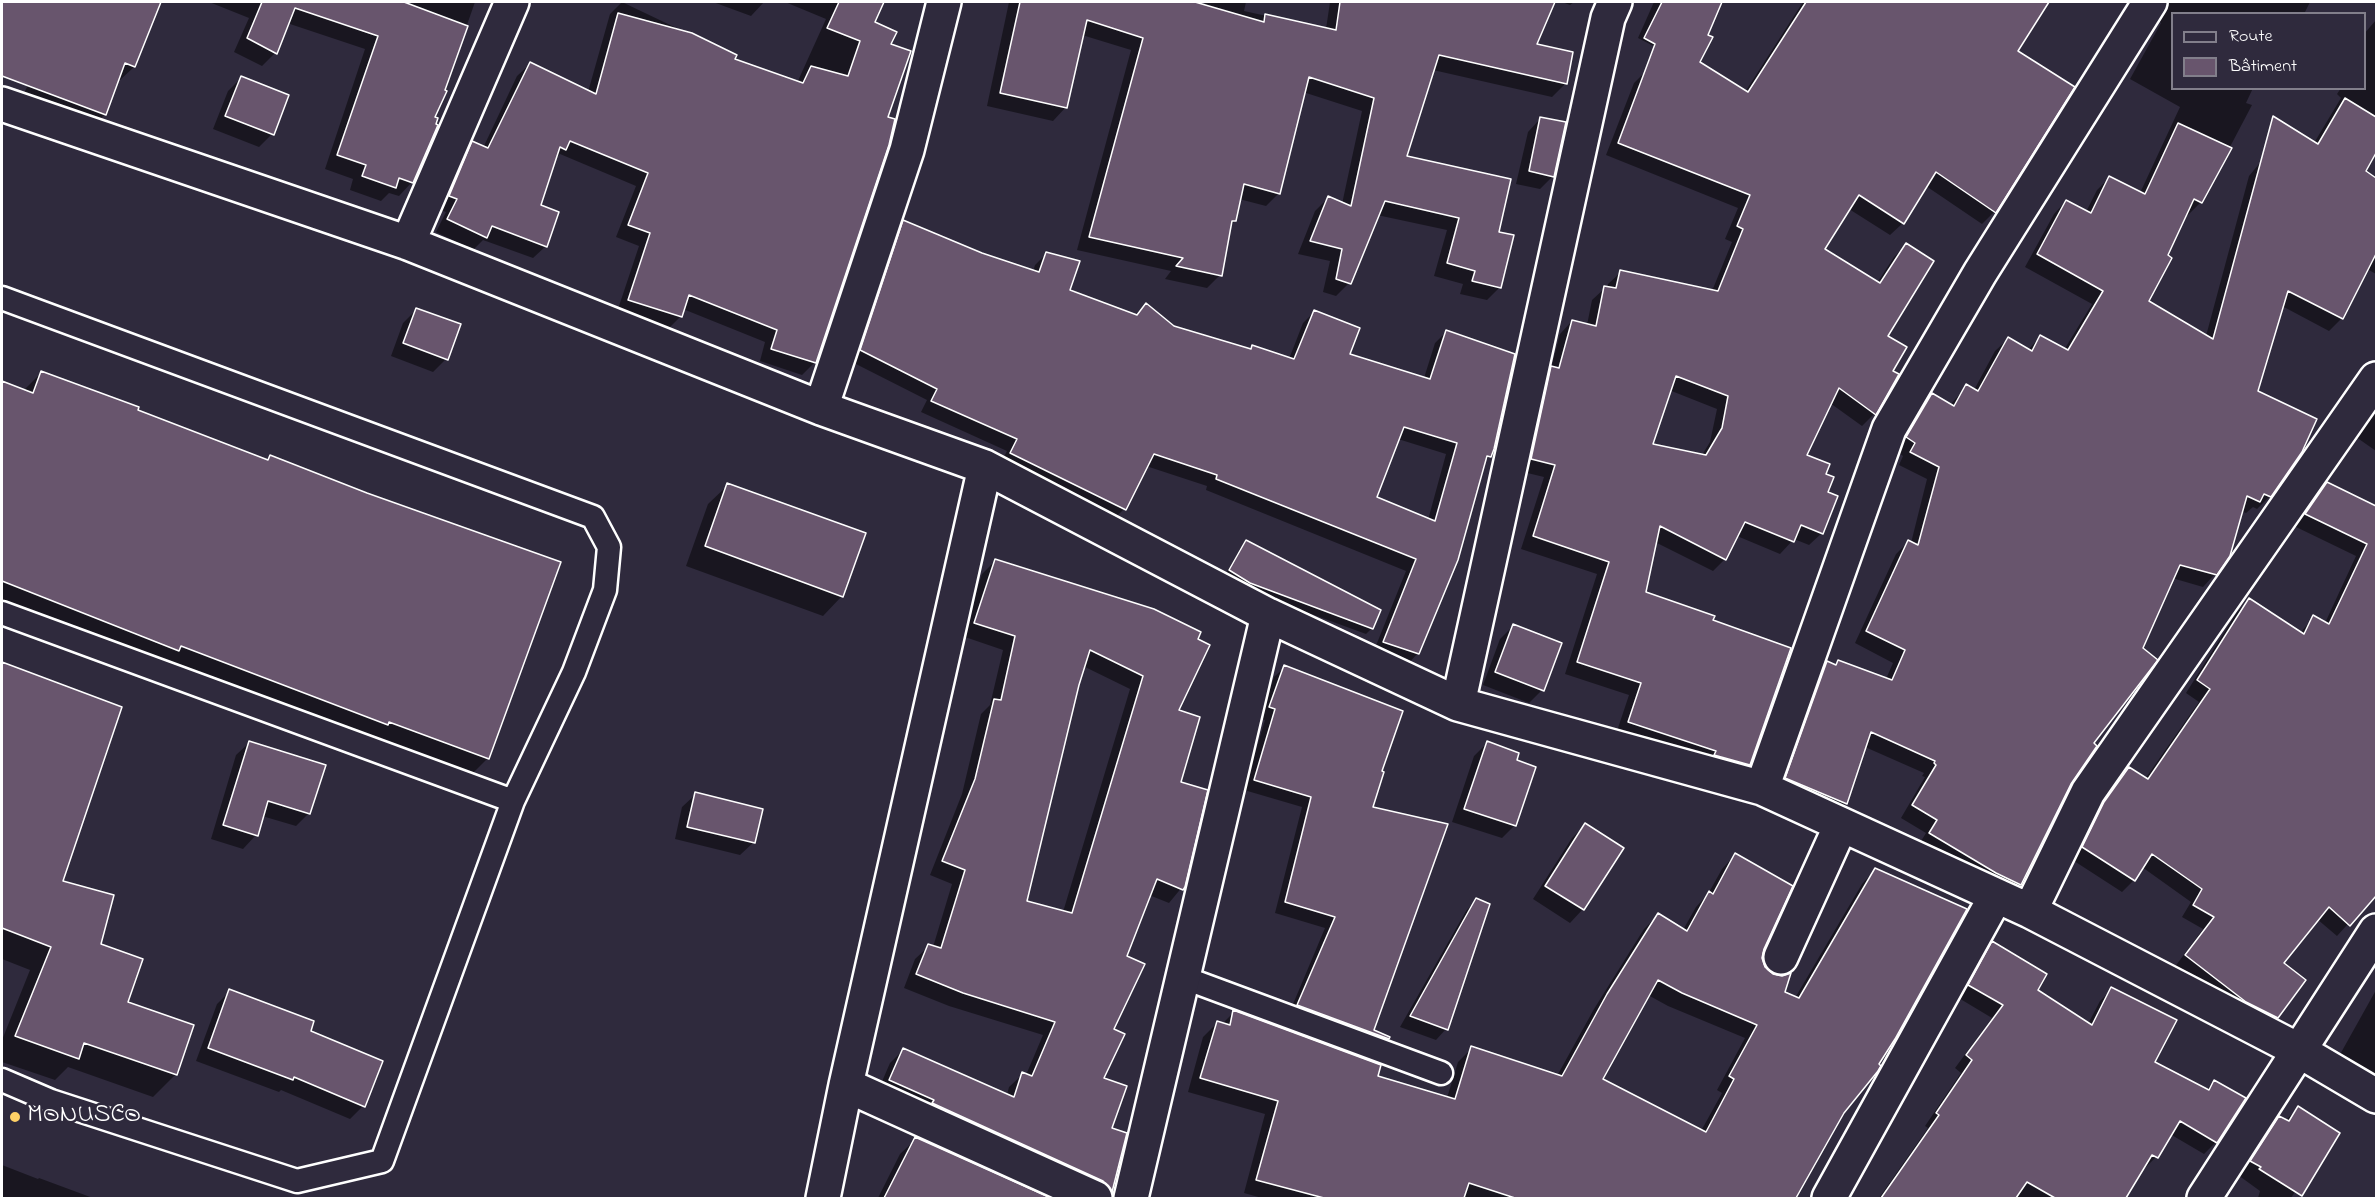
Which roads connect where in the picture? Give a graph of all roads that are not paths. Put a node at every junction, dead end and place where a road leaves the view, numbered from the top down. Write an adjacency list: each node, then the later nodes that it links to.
1 (512, 2): 6 (street)
2 (944, 2): 9 (street)
3 (1615, 2): 13 (street)
4 (2150, 2): 14 (street)
5 (2, 104): 6 (street)
6 (408, 243): 9 (street)
7 (2, 298): 15 (lane)
8 (2376, 379): 18 (street)
9 (821, 408): 10 (street)
10 (985, 467): 12 (street); 25 (street)
11 (2, 613): 15 (lane)
12 (1269, 615): 13 (street); 21 (street)
13 (1458, 704): 14 (street)
14 (1762, 788): 16 (street)
15 (513, 801): 24 (lane)
16 (1841, 825): 17 (street); 20 (street)
17 (1996, 896): 18 (street); 30 (street)
18 (2030, 911): 22 (street)
19 (2376, 931): 22 (street)
20 (1780, 957)
21 (1182, 977): 23 (lane); 29 (street)
22 (2298, 1050): 26 (street); 31 (street)
23 (1441, 1073)
24 (2, 1080)
25 (846, 1084): 27 (street); 28 (street)
26 (2376, 1096)
27 (823, 1198)
28 (1095, 1198)
29 (1131, 1198)
30 (1829, 1198)
31 (2204, 1198)

